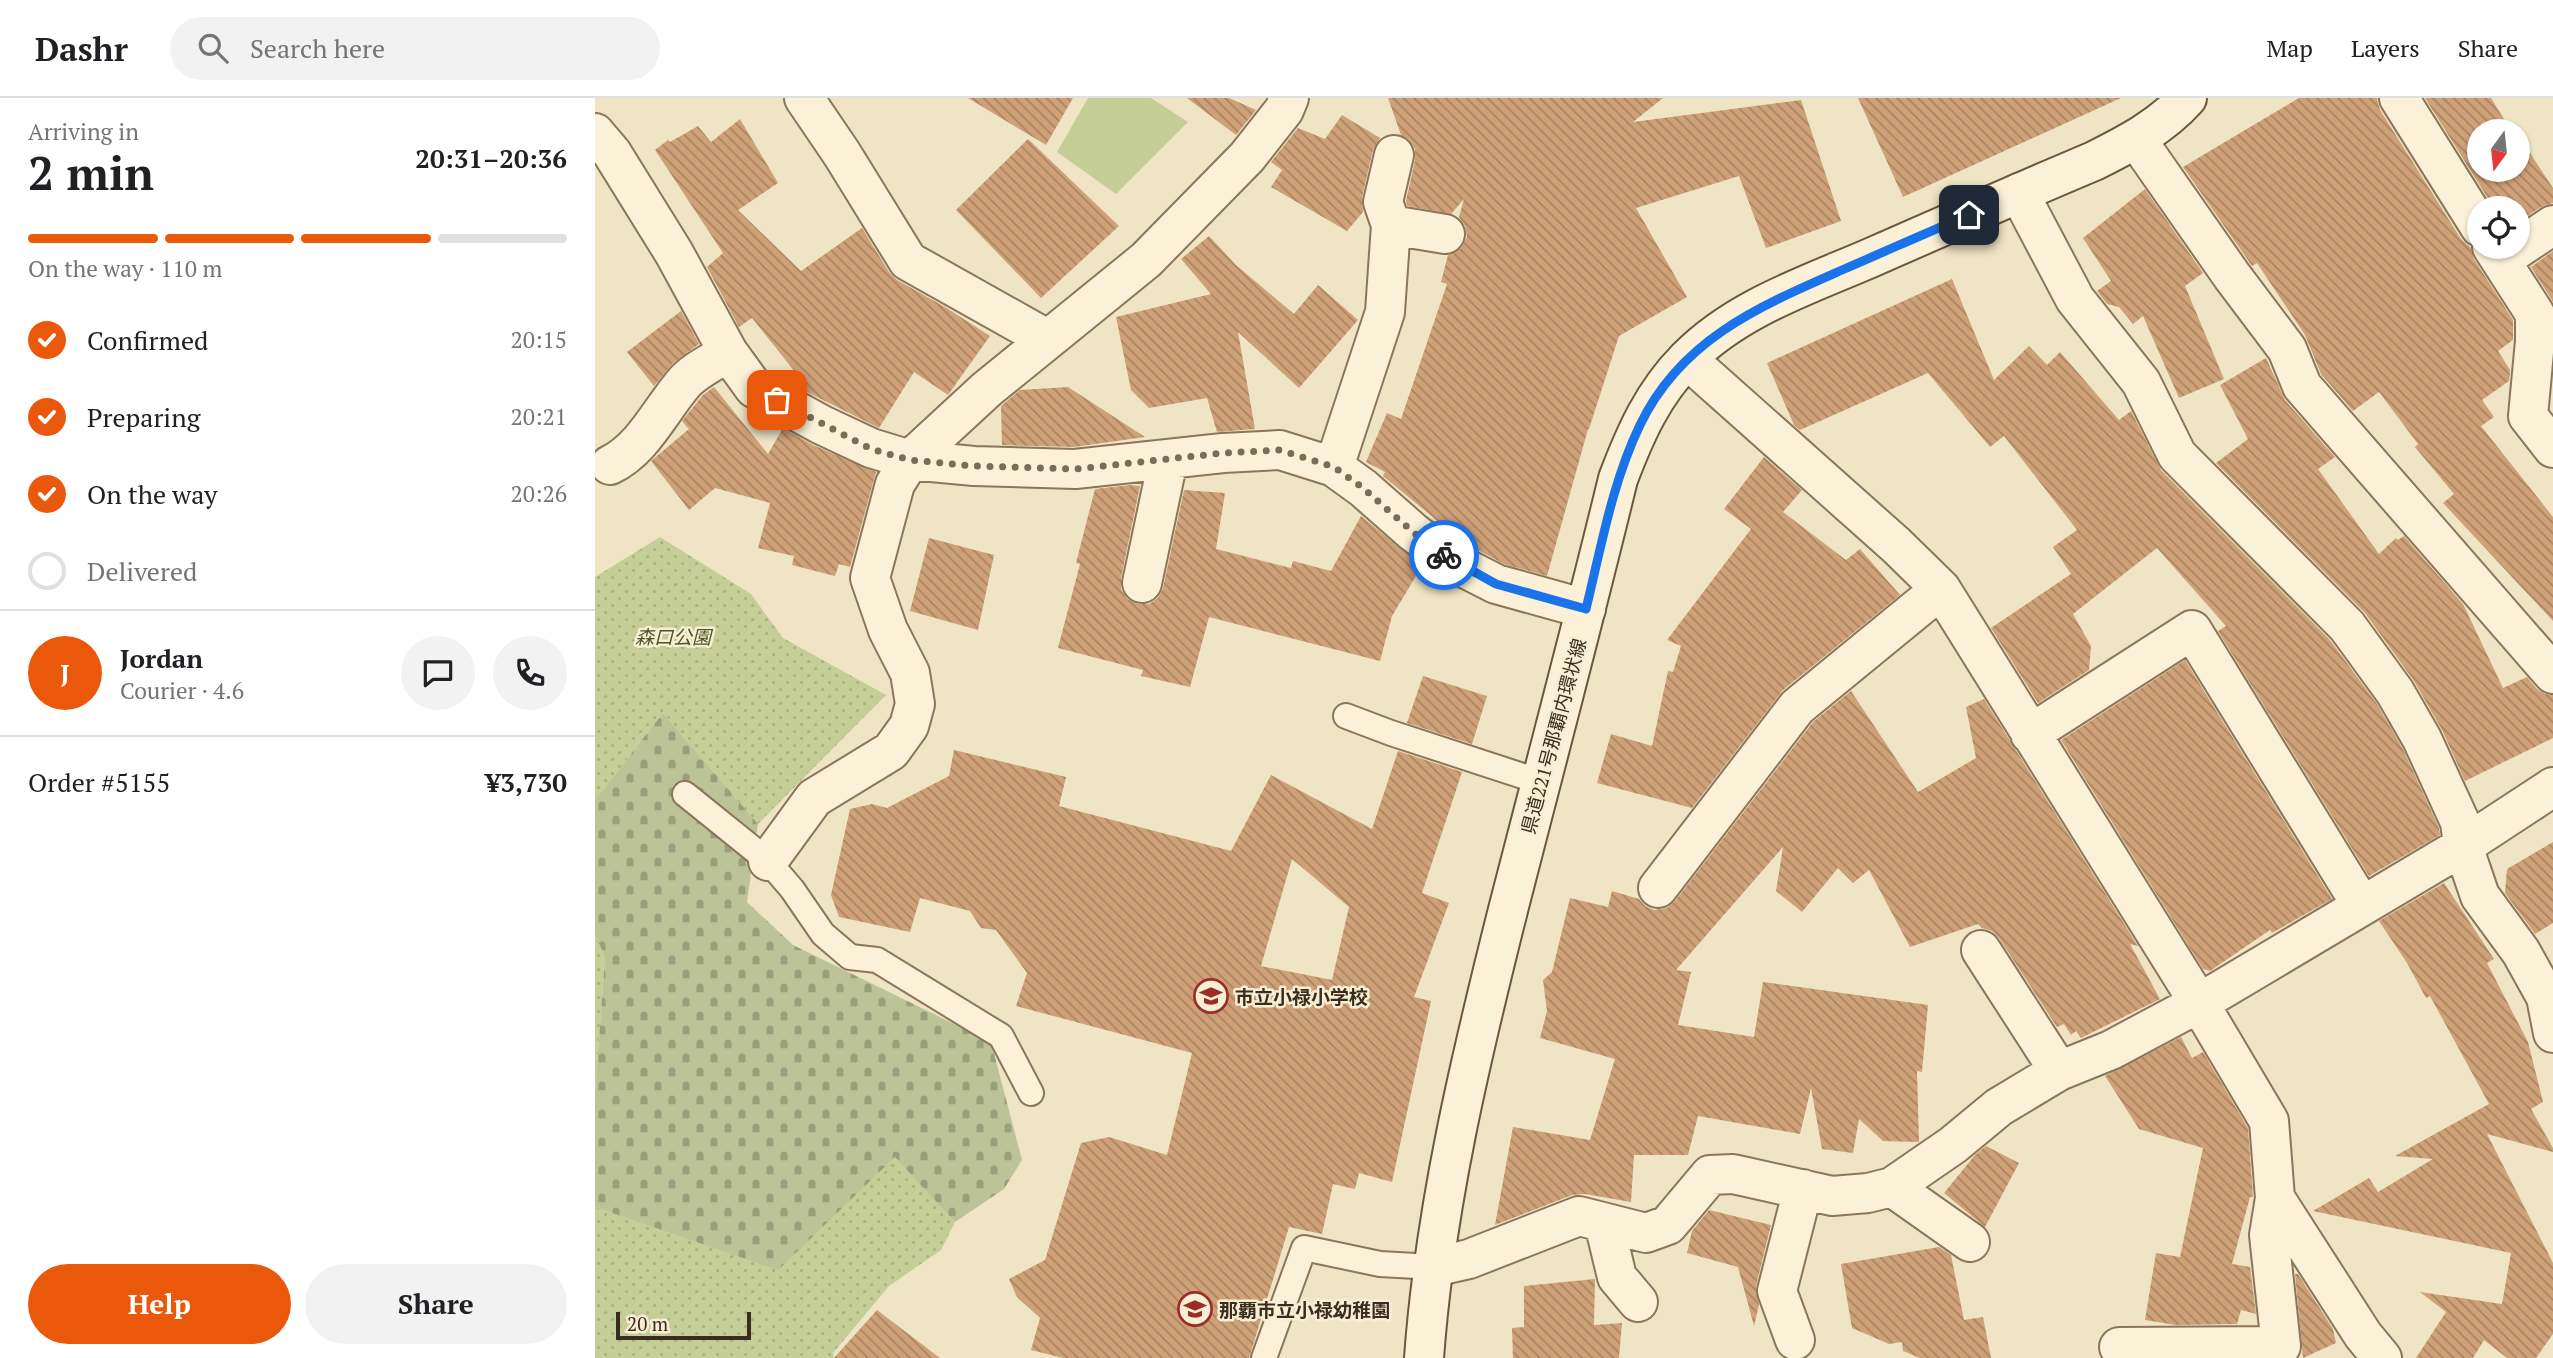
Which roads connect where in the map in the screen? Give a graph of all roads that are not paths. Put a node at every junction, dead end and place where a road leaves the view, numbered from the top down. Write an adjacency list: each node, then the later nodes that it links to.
1 (804, 98): 15 (street)
2 (1289, 98): 15 (street)
3 (2187, 98): 6 (street, 県道221号那覇内環状線)
4 (2399, 98): 9 (street)
5 (595, 133): 16 (street)
6 (2137, 140): 8 (street, 県道221号那覇内環状線); 26 (street)
7 (1394, 155): 10 (street)
8 (2019, 193): 17 (street, 県道221号那覇内環状線); 32 (street)
9 (2467, 206)
10 (1391, 225): 12 (street); 22 (street)
11 (2553, 225): 13 (street)
12 (1445, 234)
13 (2530, 237)
14 (2499, 259): 18 (street)
15 (1047, 339): 19 (street)
16 (728, 352): 19 (street); 21 (street)
17 (1687, 359): 24 (street); 25 (street, 県道221号那覇内環状線)
18 (2553, 448)
19 (910, 460): 20 (street); 33 (street)
20 (1168, 460): 22 (street); 23 (street)
21 (610, 465)
22 (1334, 467): 25 (street)
23 (1142, 583)
24 (1941, 589): 28 (street); 34 (street)
25 (1586, 609): 29 (street, 県道221号那覇内環状線)
26 (2553, 674)
27 (1346, 716): 29 (lane)
28 (2030, 734): 35 (street); 37 (street)
29 (1541, 782): 46 (street, 県道221号那覇内環状線)
30 (2553, 787): 32 (street)
31 (685, 794): 33 (lane)
32 (2463, 846): 35 (street); 38 (street)
33 (768, 861): 40 (lane)
34 (1658, 888)
35 (2362, 905): 37 (street)
36 (1981, 950): 39 (street)
37 (2199, 1003): 39 (street); 43 (street)
38 (2553, 1033)
39 (2059, 1071): 41 (street)
40 (1031, 1093)
41 (1892, 1187): 42 (street); 45 (street)
42 (1803, 1189): 44 (street); 48 (street)
43 (2275, 1198): 49 (street); 52 (street)
44 (1604, 1223): 46 (street); 47 (street)
45 (1971, 1242)
46 (1434, 1267): 50 (lane); 51 (street, 県道221号那覇内環状線)
47 (1638, 1302)
48 (1795, 1340)
49 (2119, 1347)
50 (1263, 1358)
51 (1424, 1358)
52 (2382, 1358)

